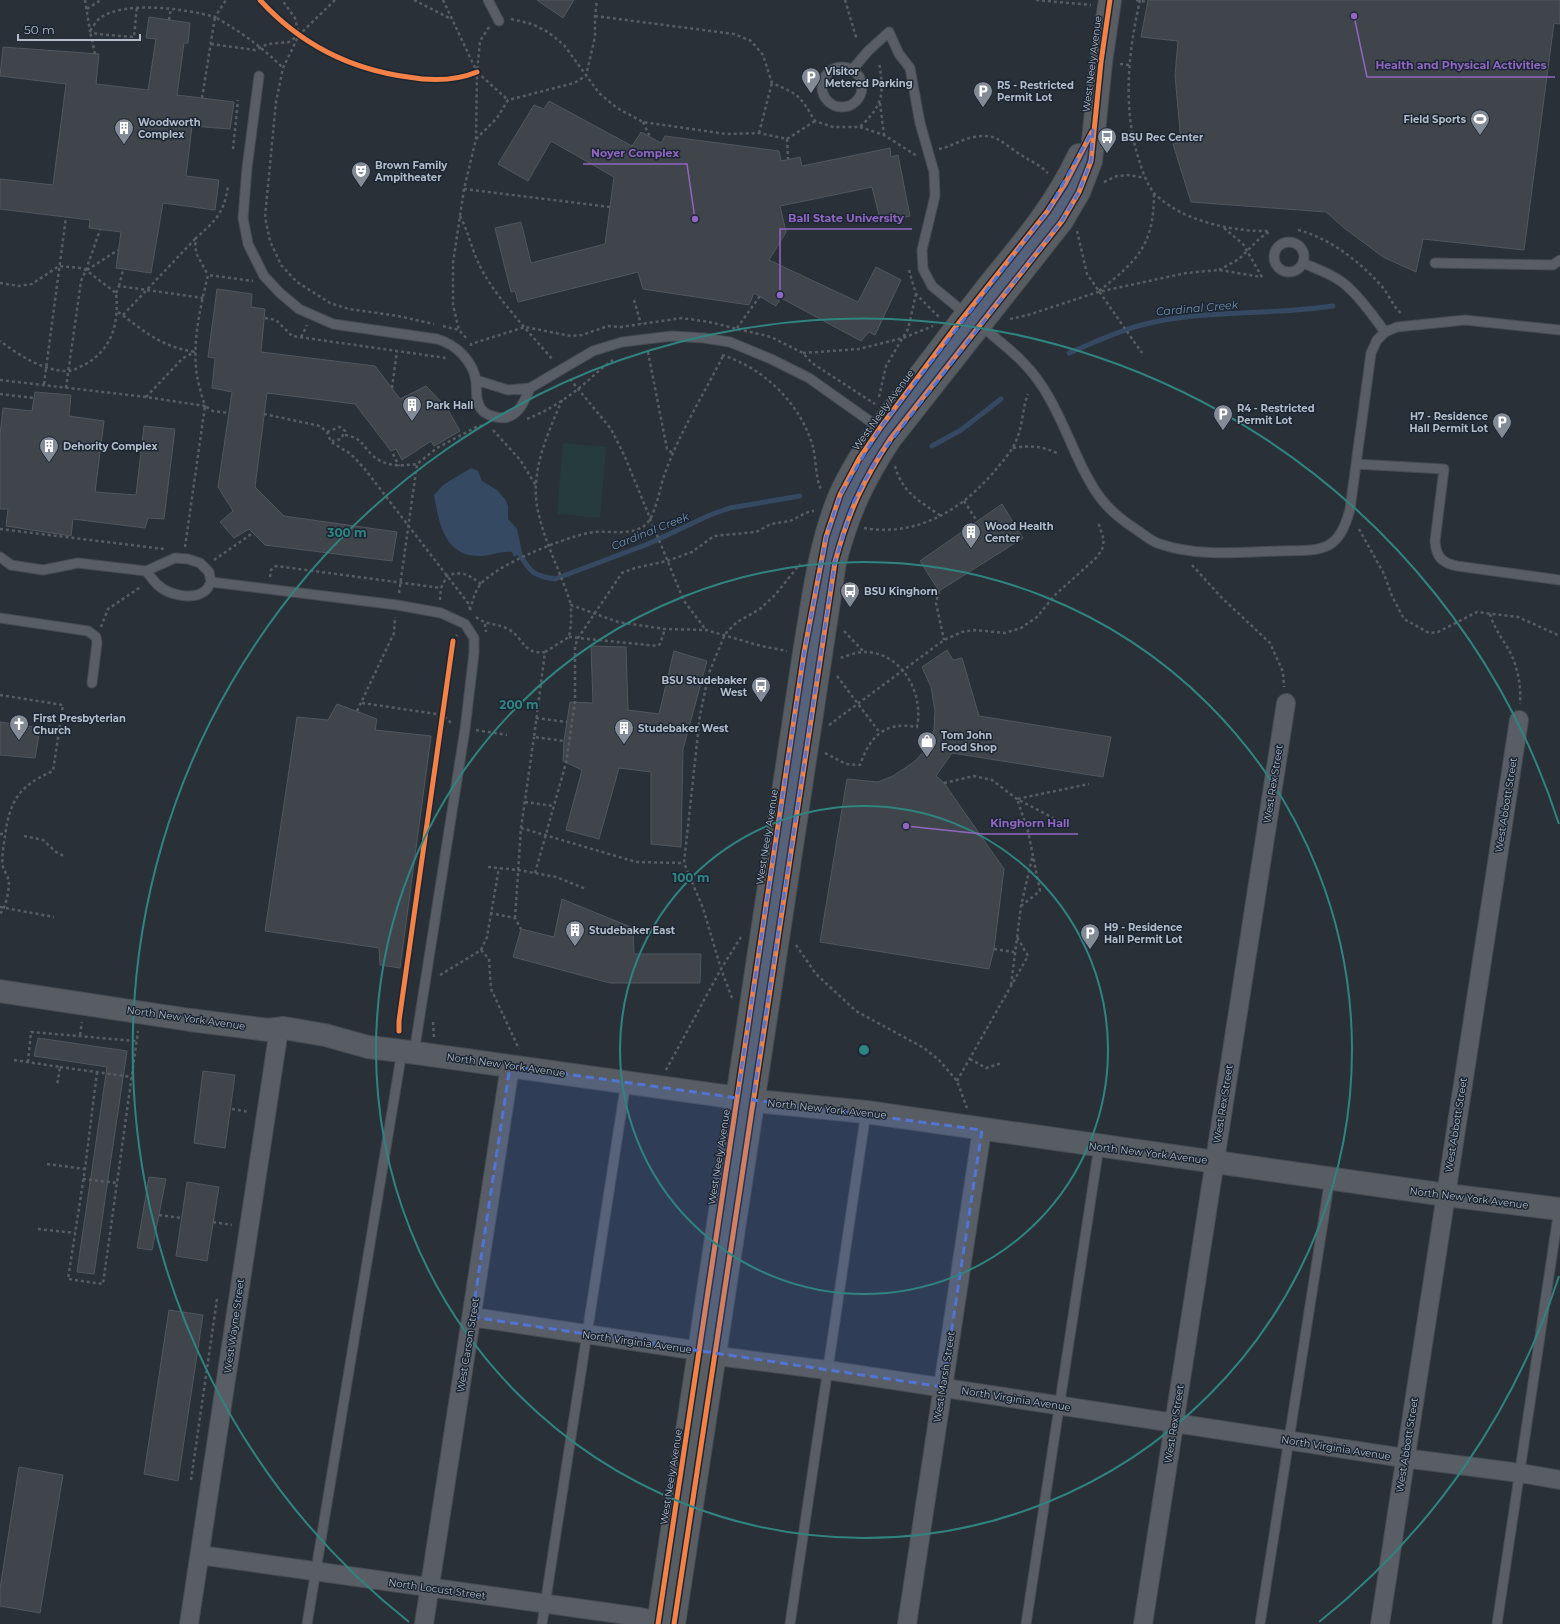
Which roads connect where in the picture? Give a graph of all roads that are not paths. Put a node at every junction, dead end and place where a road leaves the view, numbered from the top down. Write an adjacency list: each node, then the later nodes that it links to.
1 (488, 0): 3 (lane)
2 (1102, 3): 9 (street, West Neely Avenue)
3 (499, 21)
4 (852, 70): 4 (lane); 9 (lane)
5 (259, 76): 12 (lane)
6 (1560, 260): 8 (lane)
7 (1303, 263): 11 (lane)
8 (1435, 263)
9 (973, 320): 14 (street, West Neely Avenue); 15 (lane)
10 (1560, 330): 11 (lane)
11 (1385, 332): 15 (lane)
12 (476, 380): 13 (lane); 13 (lane)
13 (530, 388): 14 (lane)
14 (886, 433): 29 (street, West Neely Avenue)
15 (1356, 464): 18 (lane)
16 (0, 557): 17 (lane)
17 (146, 571): 19 (lane); 19 (lane)
18 (1560, 580)
19 (211, 582): 26 (lane)
20 (0, 618): 21 (lane)
21 (92, 683)
22 (1286, 703): 33 (street, West Rex Street)
23 (1519, 720): 35 (street, West Abbott Street)
24 (0, 991): 25 (street, North New York Avenue)
25 (280, 1029): 26 (street, North New York Avenue); 48 (street, West Wayne Street)
26 (408, 1052): 27 (street, North New York Avenue); 49 (lane)
27 (511, 1058): 28 (street, North New York Avenue); 37 (street, West Carson Street)
28 (626, 1082): 29 (street, North New York Avenue); 38 (lane)
29 (745, 1099): 30 (street, North New York Avenue); 39 (street, West Neely Avenue)
30 (866, 1112): 31 (street, North New York Avenue); 40 (lane)
31 (982, 1130): 32 (street, North New York Avenue); 41 (street, West Marsh Street)
32 (1099, 1146): 33 (street, North New York Avenue); 42 (lane)
33 (1215, 1161): 34 (street, North New York Avenue); 43 (street, West Rex Street)
34 (1330, 1178): 35 (street, North New York Avenue); 44 (lane)
35 (1446, 1195): 36 (street, North New York Avenue); 45 (street, West Abbott Street)
36 (1560, 1209): 46 (lane)
37 (472, 1317): 38 (street, North Virginia Avenue); 50 (street, West Carson Street)
38 (586, 1335): 39 (street, North Virginia Avenue); 51 (lane)
39 (707, 1352): 40 (street, North Virginia Avenue); 52 (street, West Neely Avenue)
40 (827, 1370): 41 (street, North Virginia Avenue); 57 (lane)
41 (943, 1387): 42 (street, North Virginia Avenue); 58 (street, West Marsh Street)
42 (1060, 1406): 43 (street, North Virginia Avenue); 59 (lane)
43 (1174, 1424): 44 (street, North Virginia Avenue); 60 (street, West Rex Street)
44 (1290, 1441): 45 (street, North Virginia Avenue); 61 (lane)
45 (1404, 1458): 46 (street, North Virginia Avenue); 62 (street, West Abbott Street)
46 (1520, 1473): 47 (street, North Virginia Avenue); 63 (lane)
47 (1560, 1480)
48 (200, 1555): 49 (street, North Locust Street); 53 (street, West Wayne Street)
49 (314, 1572): 50 (street, North Locust Street); 54 (lane)
50 (430, 1587): 51 (street, North Locust Street); 55 (street, West Carson Street)
51 (545, 1604): 52 (street, North Locust Street); 56 (lane)
52 (666, 1623)
53 (189, 1624)
54 (307, 1624)
55 (424, 1624)
56 (542, 1624)
57 (790, 1624)
58 (907, 1624)
59 (1026, 1624)
60 (1143, 1624)
61 (1260, 1624)
62 (1380, 1624)
63 (1497, 1624)

